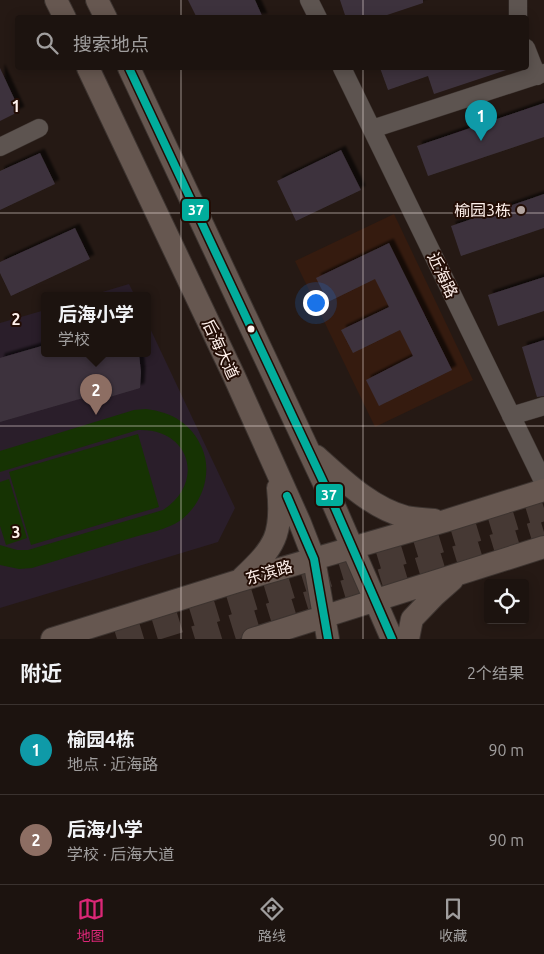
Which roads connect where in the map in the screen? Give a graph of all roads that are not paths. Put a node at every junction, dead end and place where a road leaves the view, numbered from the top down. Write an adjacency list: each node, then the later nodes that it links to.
1 (56, 0): 5 (main road)
2 (97, 0): 6 (main road)
3 (309, 0): 7 (street)
4 (518, 0): 8 (street)
5 (64, 15)
6 (104, 15)
7 (316, 15)
8 (518, 15)
9 (529, 54): 13 (street)
10 (89, 70): 20 (main road, 后海大道)
11 (130, 70): 19 (main road)
12 (343, 70): 15 (street, 近海路)
13 (540, 75): 15 (street)
14 (39, 128): 16 (street)
15 (372, 129): 18 (street, 近海路)
16 (0, 147)
17 (544, 406): 18 (street)
18 (511, 416): 21 (street, 近海路)
19 (308, 449): 23 (main road); 25 (main road)
20 (276, 472): 26 (main road, 后海大道); 28 (main road)
21 (544, 483)
22 (544, 490): 23 (main road, 东滨路)
23 (445, 521): 25 (main road, 东滨路)
24 (544, 547): 27 (main road)
25 (352, 548): 26 (main road, 东滨路); 29 (main road)
26 (314, 559): 28 (main road, 东滨路); 30 (main road, 后海大道)
27 (460, 574): 29 (main road); 34 (main road)
28 (238, 581): 31 (main road, 东滨路)
29 (376, 601): 30 (main road); 33 (main road)
30 (326, 628): 32 (main road)
31 (52, 639)
32 (253, 639)
33 (392, 639)
34 (408, 639)

